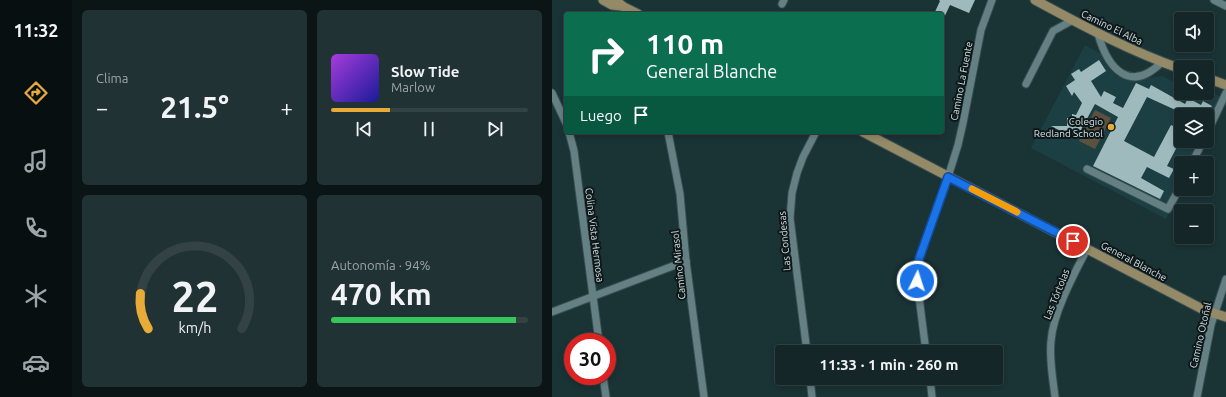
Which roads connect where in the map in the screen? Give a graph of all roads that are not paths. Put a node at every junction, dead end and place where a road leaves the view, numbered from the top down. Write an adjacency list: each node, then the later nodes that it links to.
1 (603, 0): 7 (main road)
2 (615, 0): 7 (main road)
3 (992, 0): 25 (street, Camino La Fuente)
4 (1035, 0): 9 (main road, Camino El Alba)
5 (1214, 0): 6 (street)
6 (1226, 6)
7 (623, 7): 8 (main road)
8 (634, 12)
9 (1072, 20): 10 (main road, Camino El Alba); 14 (street)
10 (1098, 34): 11 (main road, Camino El Alba); 11 (street)
11 (1162, 62): 12 (main road, Camino El Alba)
12 (1174, 66)
13 (1214, 81): 15 (main road)
14 (1026, 84)
15 (1226, 85)
16 (552, 93): 19 (street)
17 (1226, 93): 18 (street)
18 (1214, 118)
19 (564, 119)
20 (570, 134): 30 (street, Colina Vista Hermosa)
21 (668, 134): 28 (street, Camino Mirasol)
22 (815, 134): 35 (street, Las Condesas)
23 (867, 134): 25 (main road, General Blanche)
24 (1087, 169): 26 (street)
25 (948, 177): 27 (main road, General Blanche); 36 (street, Camino La Fuente)
26 (1174, 196)
27 (1087, 249): 32 (main road, General Blanche); 44 (street, Las Tórtolas)
28 (686, 261): 30 (street); 41 (street, Camino Mirasol)
29 (1226, 279): 32 (street, Camino Otoñal)
30 (593, 296): 31 (street); 34 (street, Colina Vista Hermosa)
31 (552, 312)
32 (1214, 314): 33 (main road, General Blanche); 45 (street, Camino Otoñal)
33 (1226, 317)
34 (598, 333)
35 (806, 345)
36 (925, 345)
37 (604, 385): 40 (street)
38 (811, 385): 42 (street)
39 (931, 385): 43 (street)
40 (606, 397)
41 (704, 397)
42 (812, 397)
43 (932, 397)
44 (1055, 397)
45 (1197, 397)

